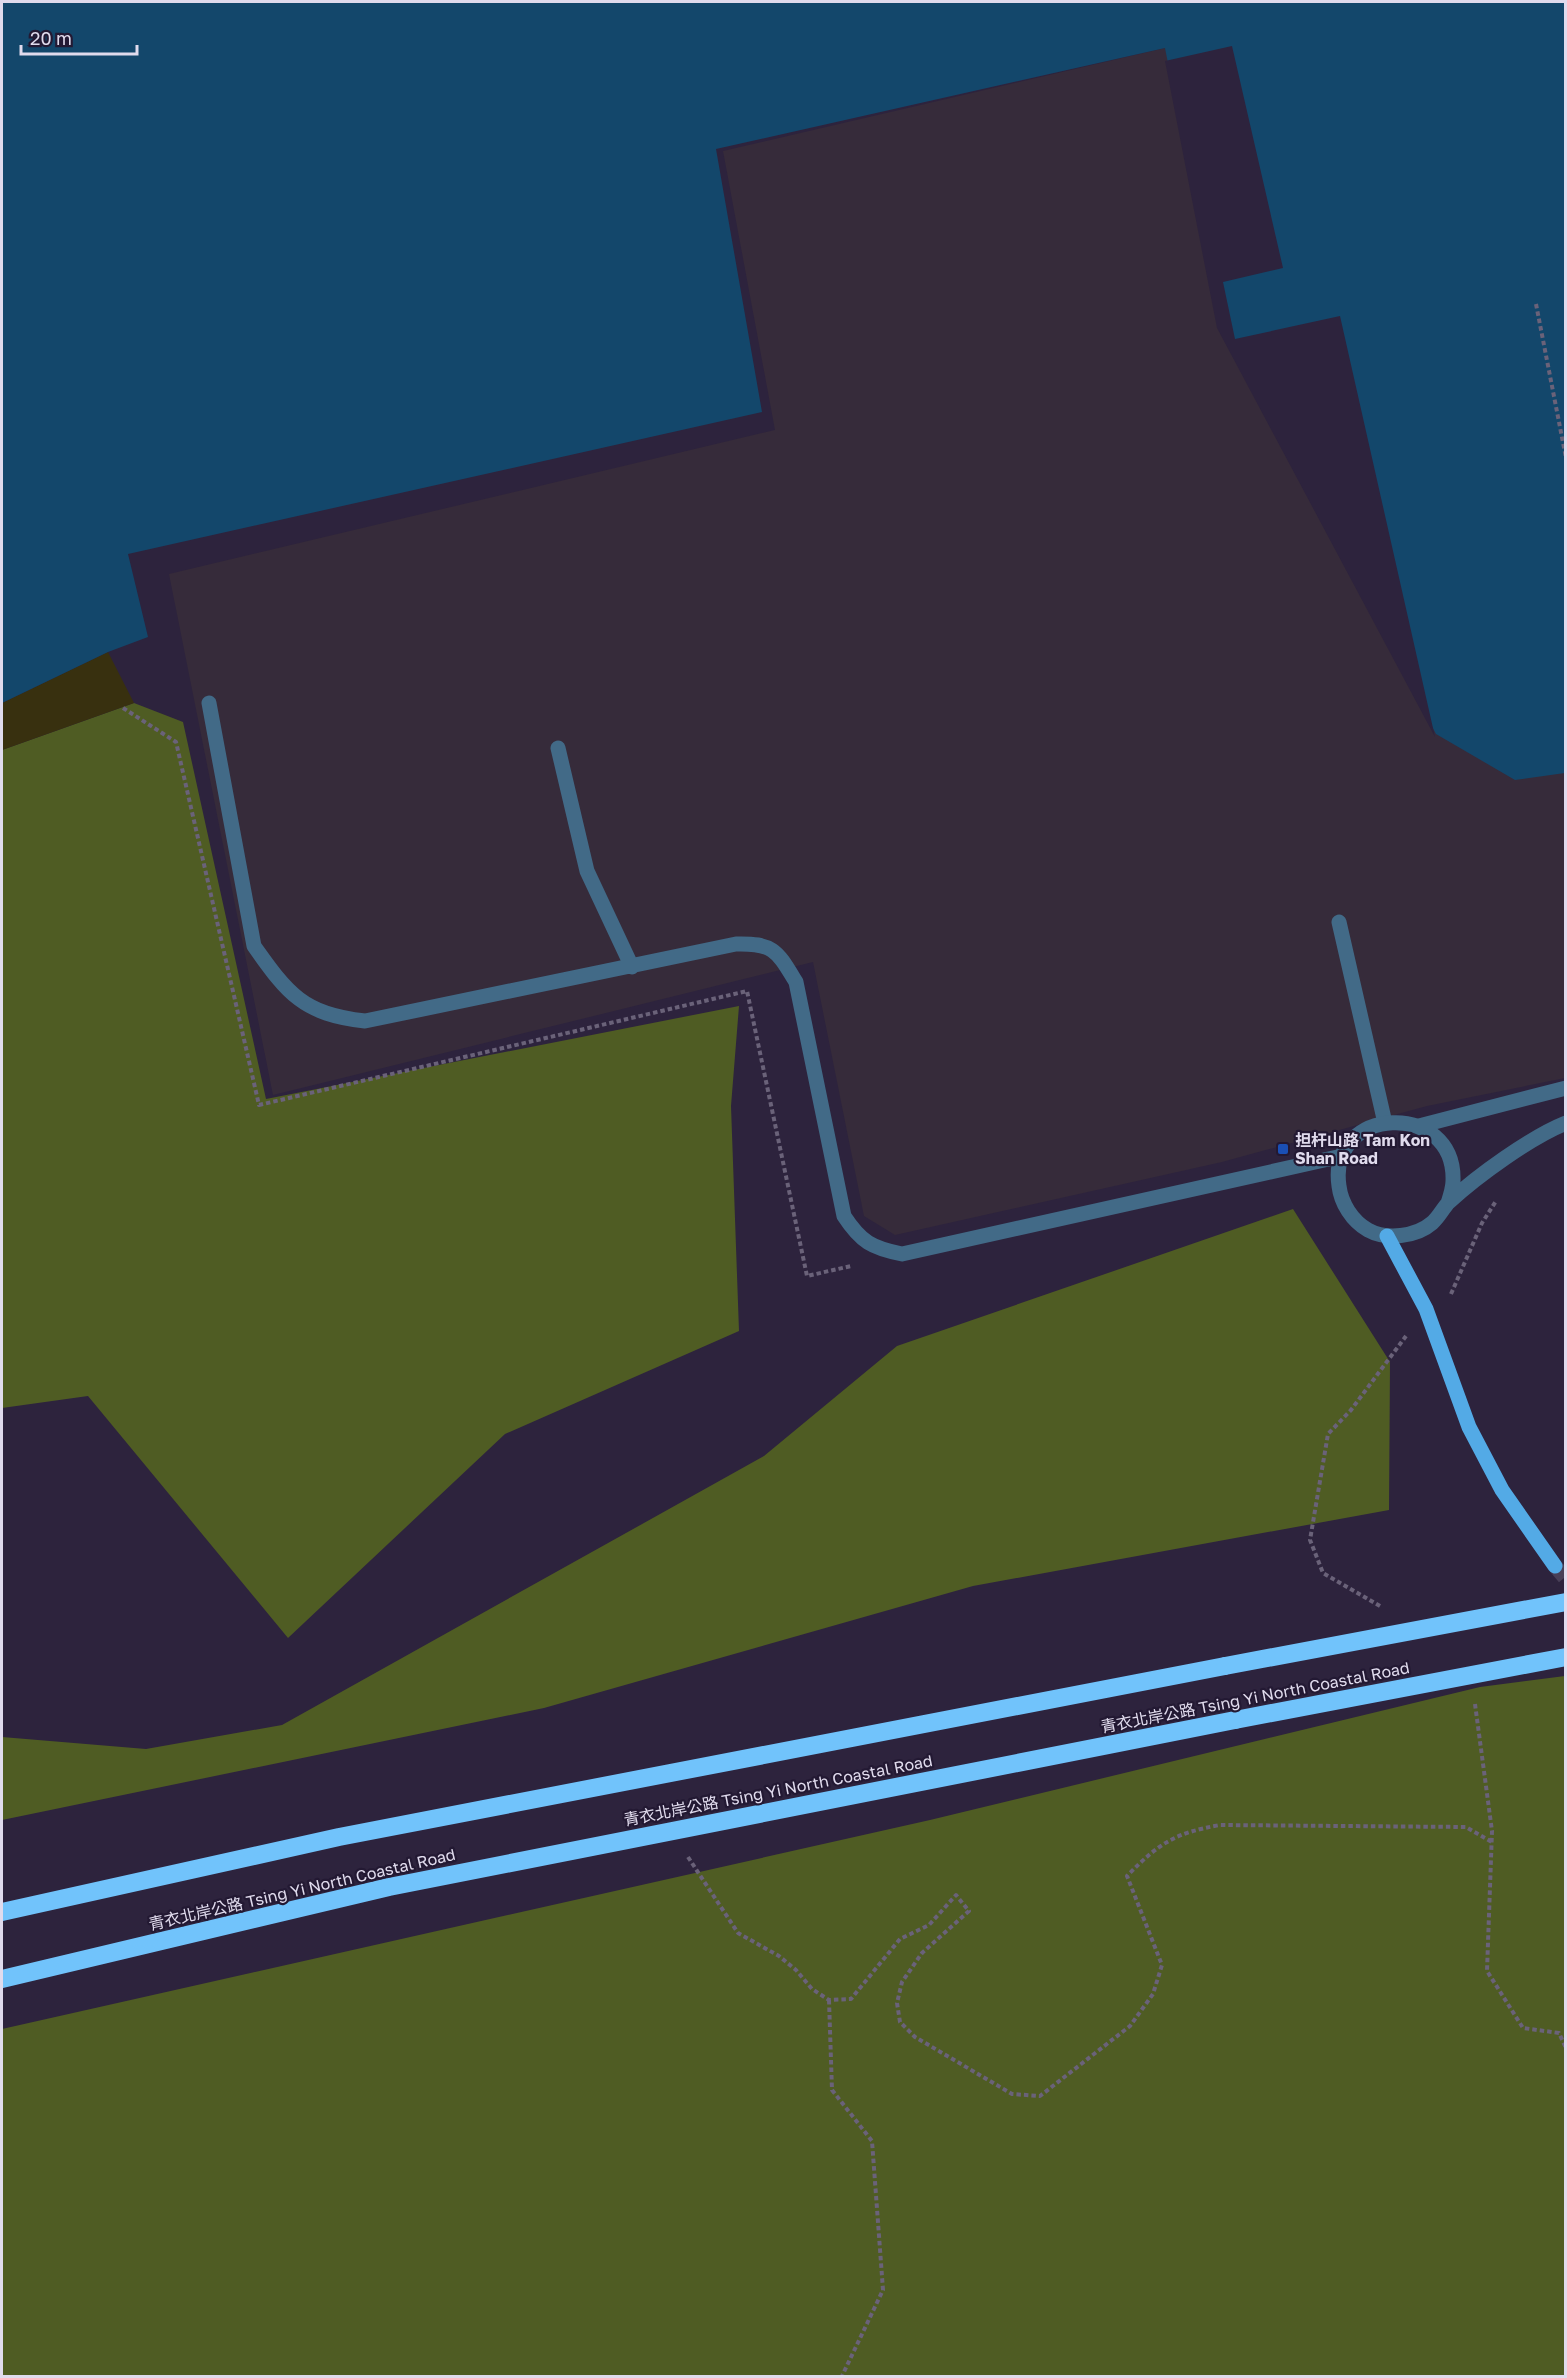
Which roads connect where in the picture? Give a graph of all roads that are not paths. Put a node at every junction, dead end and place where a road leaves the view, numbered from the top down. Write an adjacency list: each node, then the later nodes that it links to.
1 (209, 703): 4 (street)
2 (558, 748): 4 (street)
3 (1340, 922): 6 (street)
4 (632, 967): 9 (street)
5 (1566, 1088): 8 (street)
6 (1385, 1123): 8 (street); 9 (street)
7 (1566, 1123): 10 (street)
8 (1419, 1126): 10 (street)
9 (1342, 1156): 11 (street)
10 (1448, 1203): 11 (street)
11 (1387, 1236): 12 (main road)
12 (1555, 1566)
13 (1566, 1602): 15 (highway, bridge)
14 (1566, 1657): 16 (highway, 青衣北岸公路 Tsing Yi North Coastal Road, bridge)
15 (2, 1912)
16 (2, 1979)

